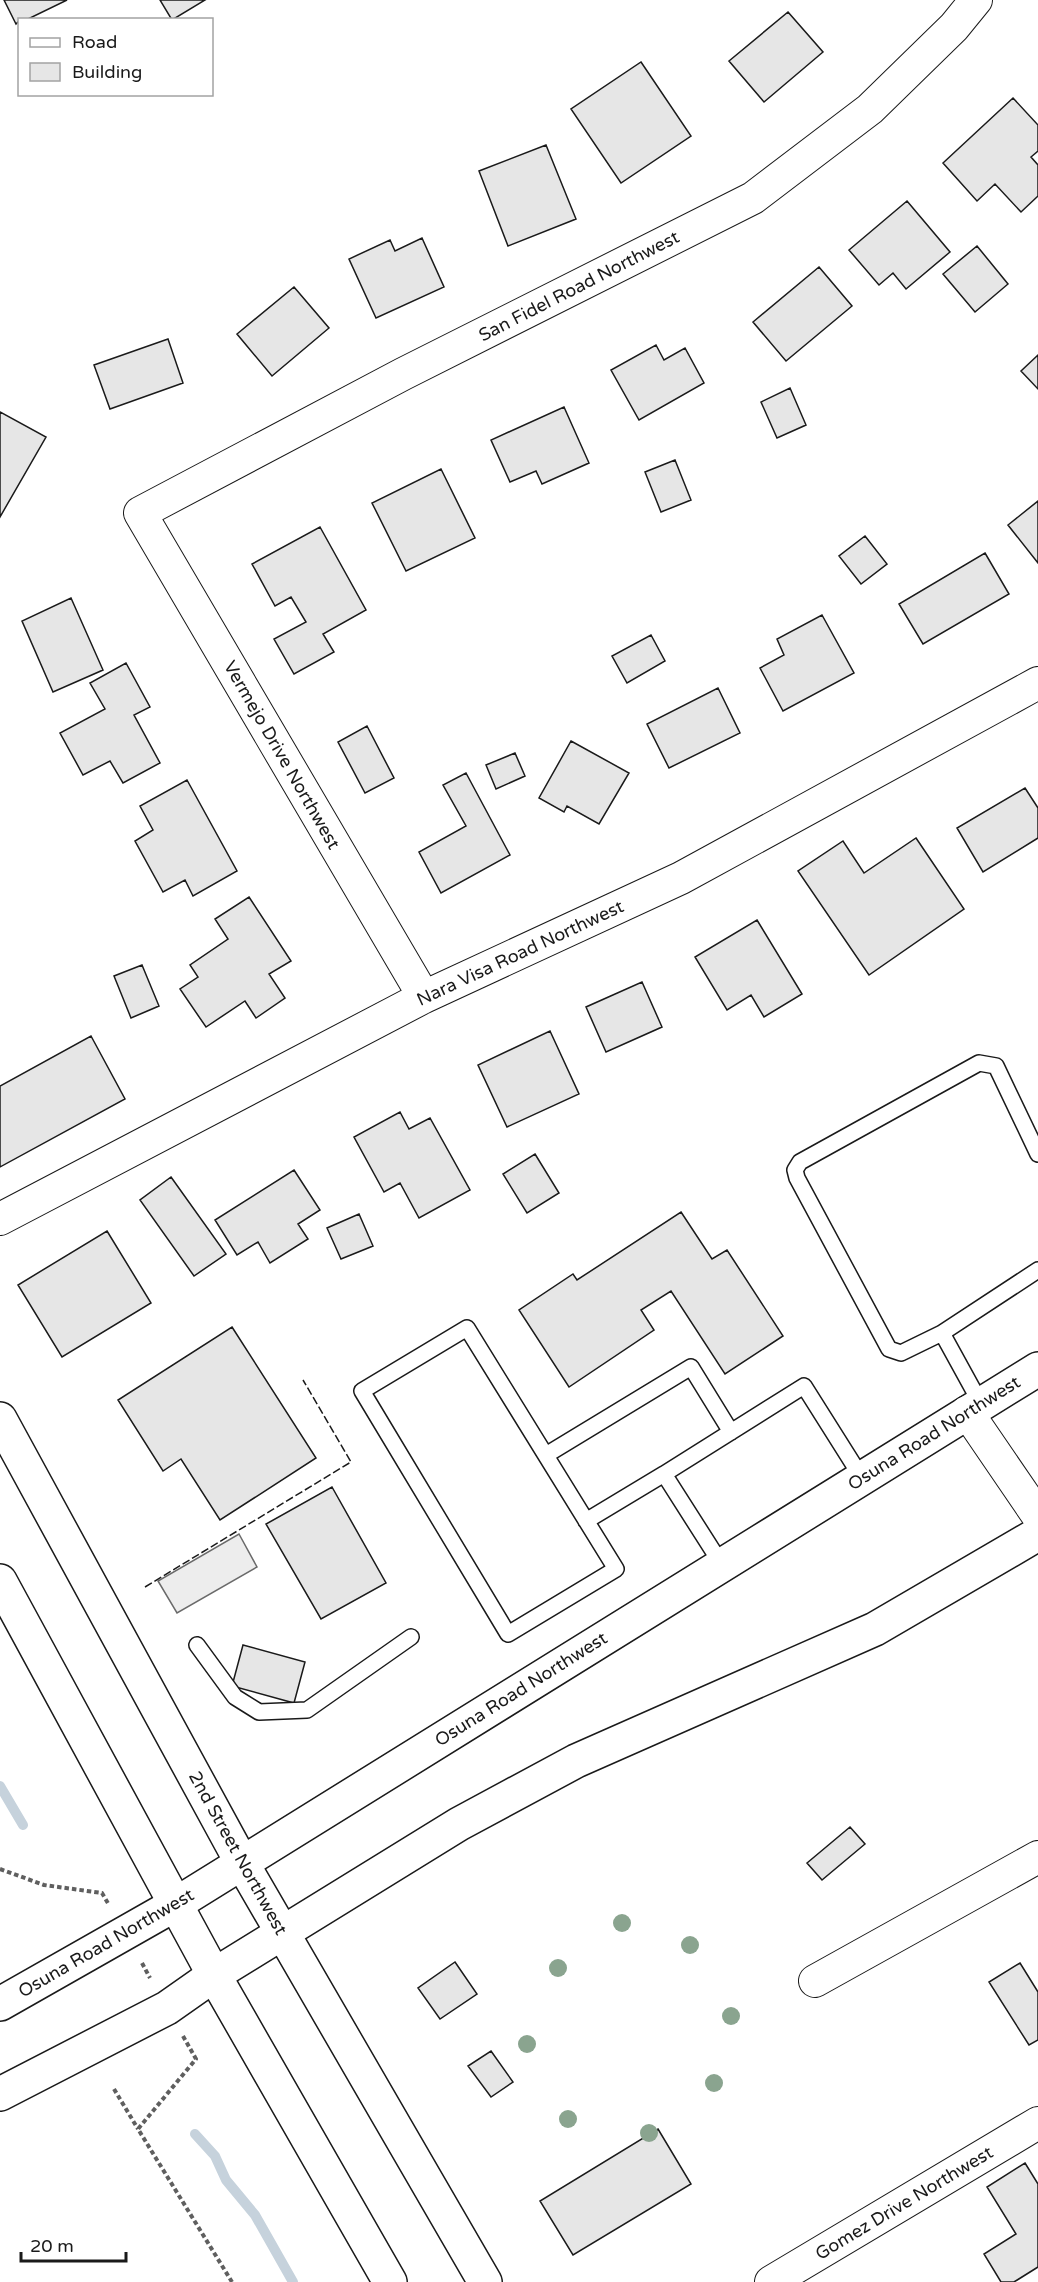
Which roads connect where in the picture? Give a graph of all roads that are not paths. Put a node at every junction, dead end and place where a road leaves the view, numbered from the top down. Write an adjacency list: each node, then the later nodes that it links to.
1 (976, 0): 2 (street, San Fidel Road Northwest)
2 (140, 513): 4 (street, Vermejo Drive Northwest)
3 (1038, 683): 4 (street, Nara Visa Road Northwest)
4 (424, 997): 6 (street, Nara Visa Road Northwest)
5 (1038, 1154): 8 (lane)
6 (0, 1219)
7 (1038, 1270): 8 (lane)
8 (942, 1333): 10 (lane)
9 (1038, 1369): 10 (main road, Osuna Road Northwest)
10 (974, 1408): 15 (main road, Osuna Road Northwest); 16 (street)
11 (0, 1419): 24 (main road, 2nd Street Northwest)
12 (731, 1432): 13 (lane); 14 (lane); 15 (lane)
13 (546, 1455): 17 (lane); 17 (lane)
14 (664, 1474): 17 (lane); 19 (lane)
15 (862, 1478): 19 (main road, Osuna Road Northwest)
16 (1038, 1516)
17 (586, 1521)
18 (1038, 1534): 26 (main road)
19 (722, 1565): 24 (main road, Osuna Road Northwest)
20 (0, 1581): 25 (main road)
21 (411, 1637): 22 (lane)
22 (196, 1644)
23 (1038, 1857): 28 (street)
24 (242, 1863): 25 (main road, Osuna Road Northwest); 26 (main road, 2nd Street Northwest)
25 (176, 1904): 27 (main road); 29 (main road, Osuna Road Northwest)
26 (283, 1933): 27 (main road); 33 (main road, 2nd Street Northwest)
27 (214, 1975): 30 (main road); 32 (main road)
28 (815, 1981)
29 (0, 2004)
30 (0, 2094)
31 (1038, 2123): 34 (street, Gomez Drive Northwest)
32 (390, 2282)
33 (485, 2282)
34 (771, 2282)

